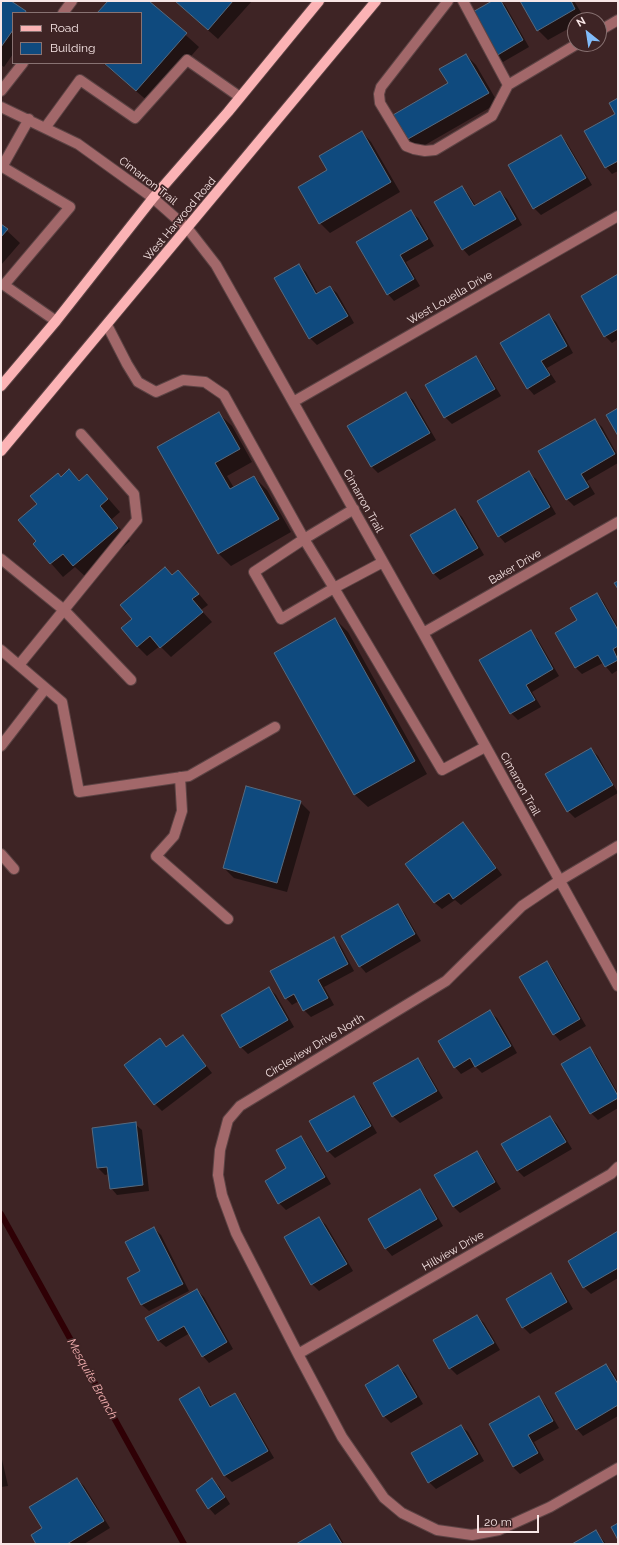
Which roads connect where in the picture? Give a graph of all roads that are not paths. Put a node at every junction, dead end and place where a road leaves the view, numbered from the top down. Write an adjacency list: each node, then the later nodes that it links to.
1 (72, 1): 6 (street)
2 (319, 1): 13 (main road)
3 (376, 1): 20 (main road, West Harwood Road)
4 (448, 1): 11 (street)
5 (463, 1): 11 (street)
6 (63, 12)
7 (618, 20): 8 (street)
8 (607, 26)
9 (567, 50): 11 (street)
10 (22, 64): 12 (street)
11 (508, 85)
12 (1, 91)
13 (240, 97): 16 (street); 18 (main road)
14 (1, 106): 15 (street, Cimarron Trail)
15 (29, 119): 16 (street, Cimarron Trail); 17 (street)
16 (46, 128): 18 (street, Cimarron Trail)
17 (2, 167): 21 (street)
18 (153, 198): 20 (street, Cimarron Trail); 22 (main road)
19 (618, 216): 25 (street, West Louella Drive)
20 (188, 229): 23 (main road, West Harwood Road); 25 (street, Cimarron Trail)
21 (2, 287): 22 (street)
22 (56, 321): 24 (main road)
23 (107, 325): 27 (main road, West Harwood Road); 30 (street)
24 (1, 386)
25 (293, 402): 28 (street, Cimarron Trail)
26 (81, 434): 34 (street)
27 (1, 451)
28 (354, 509): 30 (street); 32 (street, Cimarron Trail)
29 (618, 522): 35 (street, Baker Drive)
30 (304, 539): 33 (street); 33 (street)
31 (1, 558): 34 (street)
32 (383, 562): 33 (street); 35 (street, Cimarron Trail)
33 (334, 588): 42 (street)
34 (64, 610): 37 (street); 38 (street)
35 (423, 632): 42 (street, Cimarron Trail)
36 (1, 650): 37 (street)
37 (19, 665): 39 (street)
38 (131, 680)
39 (45, 689): 41 (street); 43 (street)
40 (276, 727): 43 (street)
41 (1, 746)
42 (486, 747): 47 (street, Cimarron Trail)
43 (180, 777): 48 (street)
44 (618, 846): 47 (street, Circleview Drive North)
45 (1, 854): 46 (street)
46 (14, 869)
47 (559, 881): 49 (street, Cimarron Trail); 51 (street, Circleview Drive North)
48 (228, 919)
49 (618, 986)
50 (618, 1167): 51 (street, Hillview Drive)
51 (298, 1354): 52 (street, Circleview Drive North)
52 (618, 1468)

